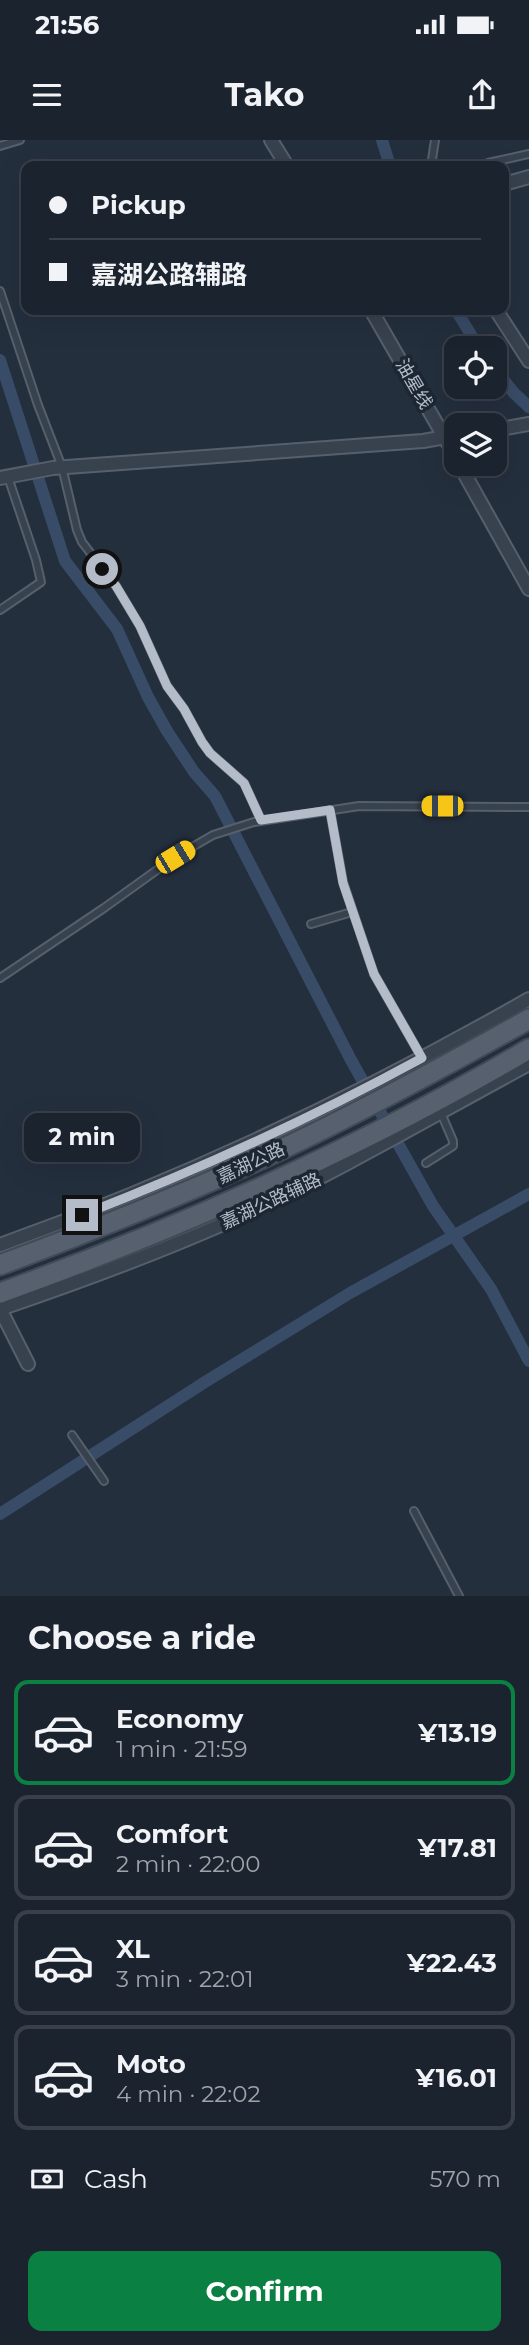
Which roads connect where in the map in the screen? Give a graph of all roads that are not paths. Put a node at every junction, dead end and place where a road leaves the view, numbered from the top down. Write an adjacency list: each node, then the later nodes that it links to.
1 (20, 140): 4 (lane)
2 (271, 140): 6 (street)
3 (435, 140): 7 (lane)
4 (0, 146)
5 (529, 154): 8 (lane)
6 (284, 161)
7 (431, 161)
8 (497, 161)
9 (529, 177): 10 (street)
10 (509, 183)
11 (0, 291): 19 (lane)
12 (373, 315): 16 (street, 油星线)
13 (499, 315): 14 (street)
14 (529, 361)
15 (525, 425): 17 (street)
16 (444, 427)
17 (507, 428)
18 (444, 437): 19 (street)
19 (58, 467): 21 (street); 26 (lane)
20 (466, 476): 22 (street, 油星线)
21 (8, 477): 23 (lane)
22 (529, 589)
23 (0, 610)
24 (529, 807): 25 (lane)
25 (330, 810): 26 (lane); 27 (lane)
26 (257, 821): 29 (lane)
27 (352, 912): 28 (lane); 33 (lane)
28 (311, 925)
29 (0, 978)
30 (529, 999): 33 (street)
31 (529, 1018): 35 (main road, 嘉湖公路)
32 (529, 1049): 38 (main road, 嘉湖公路)
33 (422, 1058): 35 (street)
34 (529, 1064): 37 (street)
35 (388, 1086): 36 (main road, 嘉湖公路)
36 (350, 1106): 41 (street); 42 (main road, 嘉湖公路)
37 (441, 1113): 38 (street); 40 (lane)
38 (411, 1122): 39 (main road, 嘉湖公路)
39 (370, 1143): 43 (main road, 嘉湖公路); 44 (street, 嘉湖公路辅路)
40 (426, 1163)
41 (0, 1245)
42 (0, 1265)
43 (0, 1293)
44 (0, 1309): 45 (street)
45 (28, 1364)
46 (72, 1435): 47 (lane)
47 (104, 1481)
48 (414, 1511): 49 (lane)
49 (459, 1596)

